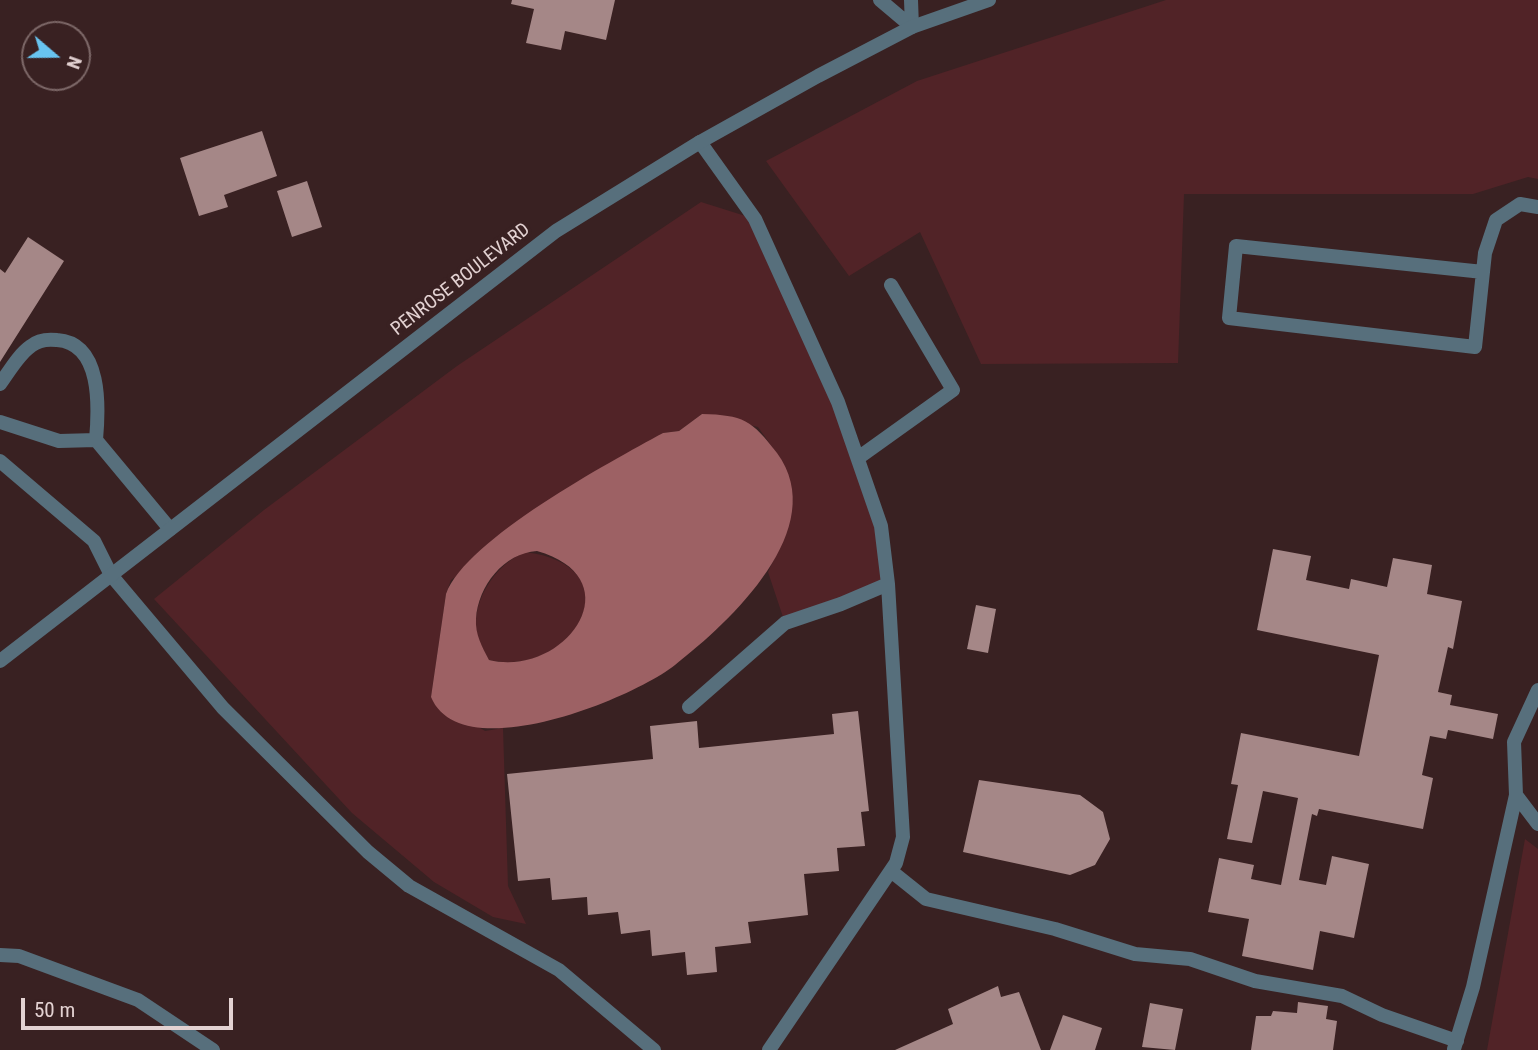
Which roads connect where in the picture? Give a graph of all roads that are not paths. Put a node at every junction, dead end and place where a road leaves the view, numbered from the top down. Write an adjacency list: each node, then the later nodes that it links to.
1 (880, 0): 4 (street)
2 (911, 0): 4 (street)
3 (989, 0): 4 (street, PENROSE BOULEVARD)
4 (912, 27): 5 (street, PENROSE BOULEVARD)
5 (700, 142): 12 (street); 14 (street, PENROSE BOULEVARD)
6 (1538, 207): 7 (street)
7 (1483, 272): 7 (street)
8 (891, 285): 12 (street)
9 (0, 384): 11 (street)
10 (0, 422): 11 (street)
11 (96, 440): 14 (street)
12 (858, 458): 16 (street)
13 (0, 461): 15 (street)
14 (170, 529): 15 (street, PENROSE BOULEVARD)
15 (111, 575): 17 (street, PENROSE BOULEVARD); 27 (street)
16 (888, 584): 20 (street); 23 (street)
17 (0, 661)
18 (1538, 677): 19 (street)
19 (1536, 691): 21 (street)
20 (689, 707)
21 (1516, 795): 22 (street); 25 (street)
22 (1538, 824)
23 (891, 871): 25 (street); 28 (street)
24 (0, 955): 26 (street)
25 (1455, 1046)
26 (213, 1050)
27 (654, 1050)
28 (769, 1050)

